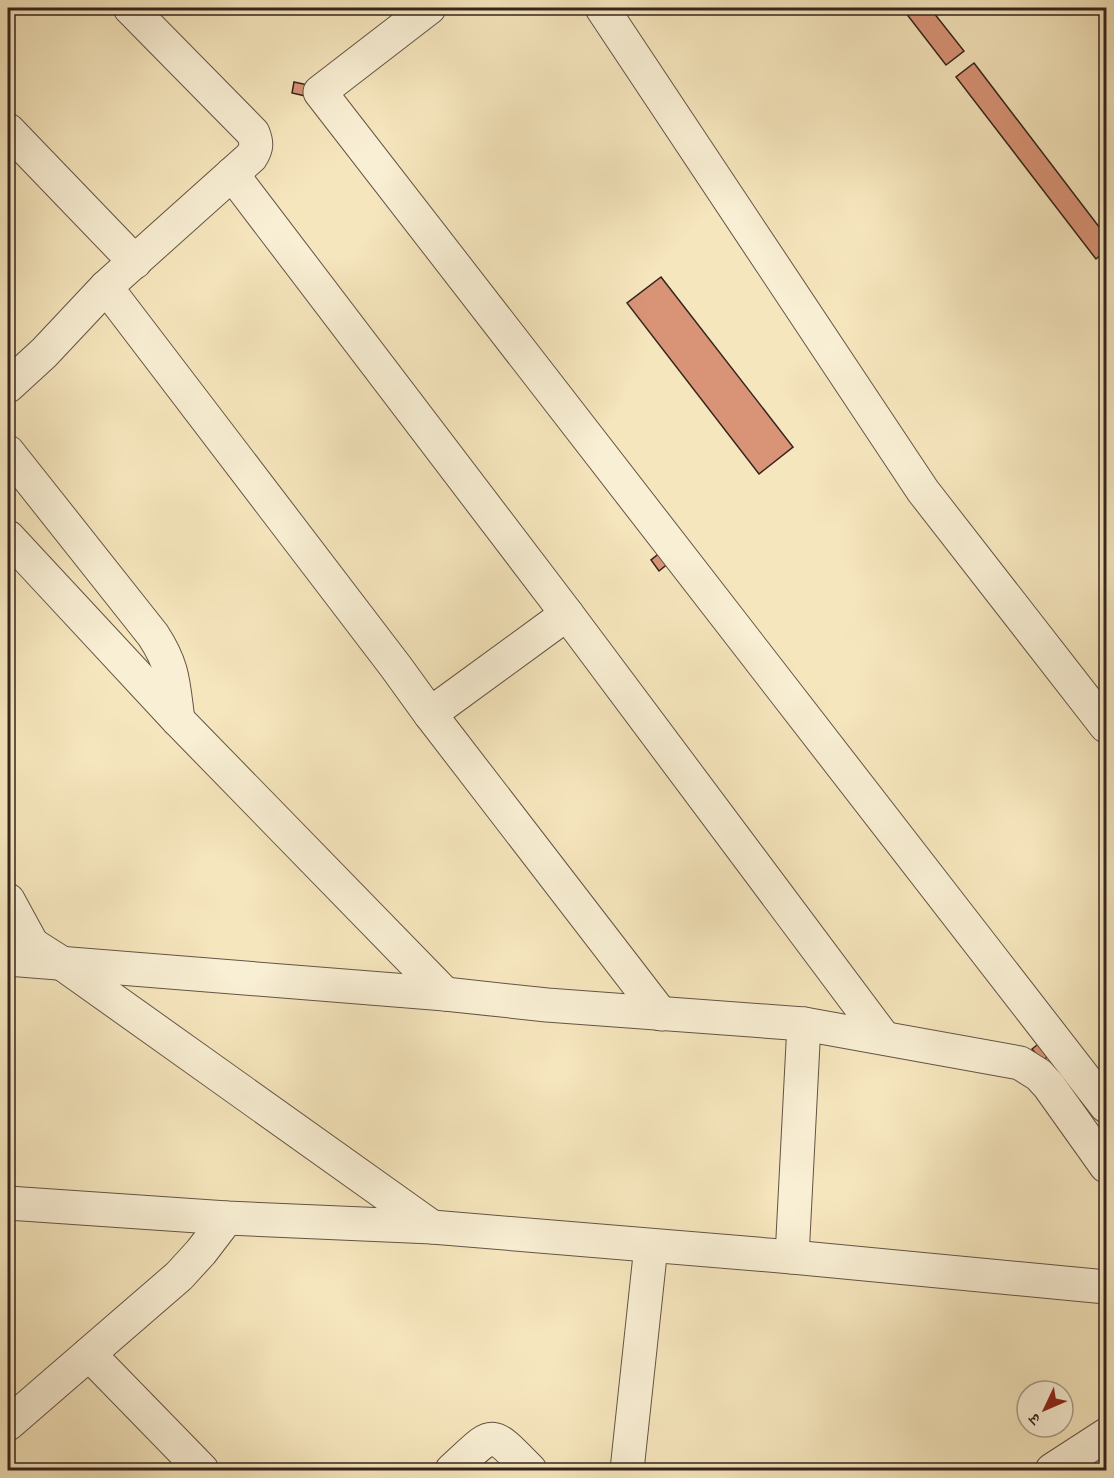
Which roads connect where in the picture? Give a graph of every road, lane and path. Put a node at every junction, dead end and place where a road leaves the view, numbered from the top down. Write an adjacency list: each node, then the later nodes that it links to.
1 (130, 8): 5 (street)
2 (429, 8): 22 (street)
3 (602, 8): 14 (street)
4 (8, 130): 6 (street)
5 (232, 174): 6 (street); 11 (street)
6 (135, 262): 7 (street)
7 (106, 287): 8 (street); 12 (street)
8 (9, 382)
9 (8, 452): 13 (street)
10 (8, 537): 13 (street)
11 (567, 614): 12 (street); 21 (street)
12 (430, 714): 19 (street)
13 (178, 720): 18 (street)
14 (1107, 726)
15 (8, 900): 16 (street)
16 (16, 944): 17 (street)
17 (60, 962): 18 (street); 26 (street)
18 (445, 994): 19 (street)
19 (661, 1014): 20 (street)
20 (804, 1024): 21 (street); 28 (street)
21 (884, 1038): 23 (street)
22 (1107, 1106)
23 (1107, 1166)
24 (8, 1203): 25 (street)
25 (227, 1218): 26 (street); 30 (street)
26 (432, 1227): 27 (street)
27 (651, 1246): 28 (street); 36 (street)
28 (792, 1257): 29 (street)
29 (1107, 1287)
30 (89, 1354): 31 (street); 33 (street)
31 (8, 1424)
32 (1107, 1436): 37 (street)
33 (202, 1470)
34 (452, 1470): 35 (street)
35 (530, 1470)
36 (627, 1470)
37 (1052, 1470)

